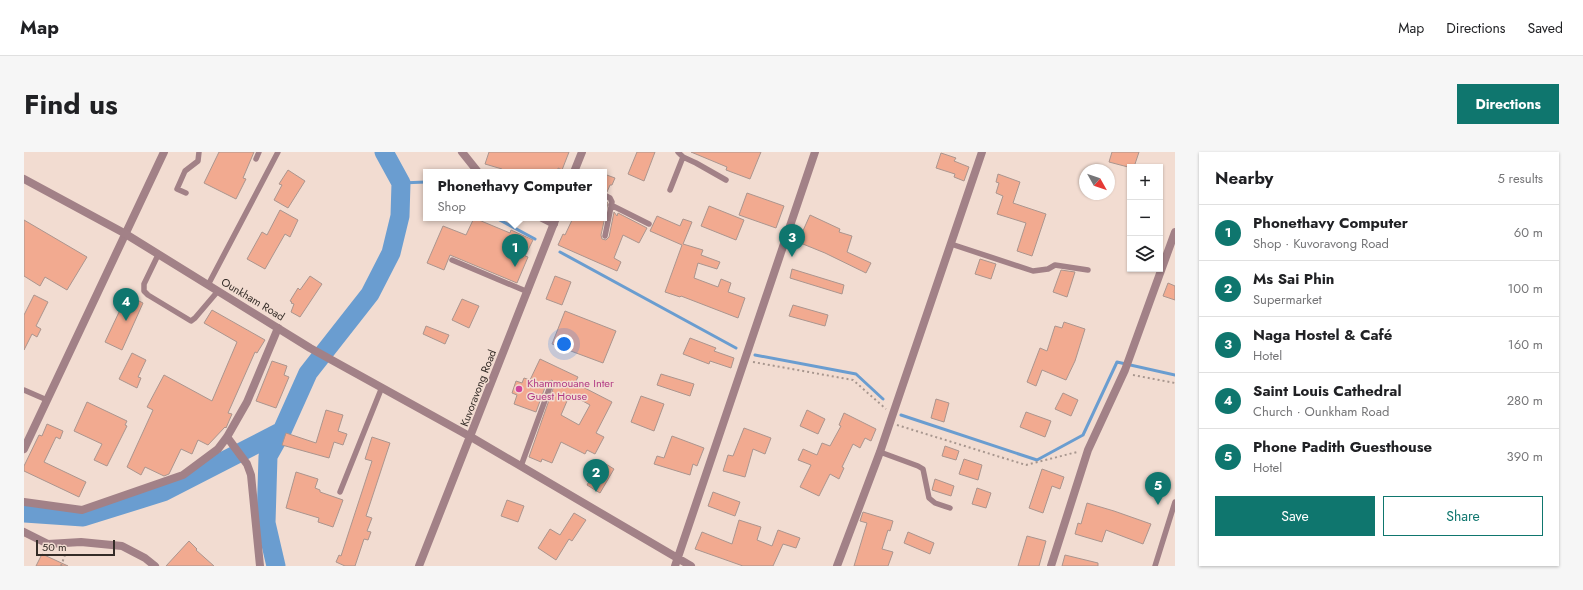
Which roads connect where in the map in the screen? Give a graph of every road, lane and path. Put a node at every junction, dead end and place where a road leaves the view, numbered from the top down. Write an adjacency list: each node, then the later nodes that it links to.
1 (164, 152): 23 (street)
2 (199, 152): 17 (lane)
3 (259, 152): 11 (lane)
4 (278, 152): 29 (lane)
5 (462, 152): 12 (street)
6 (582, 152): 13 (street)
7 (678, 152): 10 (lane)
8 (815, 152): 33 (street)
9 (982, 152): 25 (street)
10 (683, 157): 15 (lane); 16 (lane)
11 (256, 159)
12 (476, 169)
13 (575, 169)
14 (24, 179): 23 (street, Ounkham Road)
15 (726, 180)
16 (670, 190)
17 (186, 193)
18 (607, 197): 19 (lane)
19 (611, 205): 21 (lane); 24 (lane)
20 (555, 221): 31 (street, Kuvoravong Road)
21 (649, 224)
22 (1175, 232): 34 (street)
23 (124, 233): 26 (street, Ounkham Road); 39 (street)
24 (605, 236)
25 (951, 244): 28 (lane); 40 (street)
26 (158, 255): 29 (street, Ounkham Road); 30 (lane)
27 (452, 260): 31 (lane)
28 (1088, 270)
29 (208, 285): 30 (street, Ounkham Road)
30 (218, 291): 32 (street, Ounkham Road)
31 (528, 292): 42 (street, Kuvoravong Road)
32 (278, 328): 37 (street, Ounkham Road); 41 (street)
33 (744, 360): 40 (path); 53 (street)
34 (1124, 371): 35 (path); 44 (street)
35 (1175, 382)
36 (551, 384): 46 (lane)
37 (382, 387): 42 (street, Ounkham Road); 47 (lane)
38 (24, 390): 39 (lane)
39 (47, 400): 43 (street)
40 (891, 419): 44 (path); 45 (street)
41 (227, 437): 48 (street); 56 (street)
42 (471, 437): 46 (street, Ounkham Road); 57 (street, Kuvoravong Road)
43 (24, 449)
44 (1088, 450): 60 (street)
45 (880, 452): 50 (lane); 59 (street)
46 (521, 466): 53 (street, Ounkham Road)
47 (340, 492)
48 (24, 502)
49 (1175, 502): 61 (lane)
50 (950, 508)
51 (24, 532): 52 (street)
52 (61, 544): 54 (path); 55 (street)
53 (677, 562): 58 (street, Ounkham Road)
54 (61, 566)
55 (154, 566)
56 (260, 566)
57 (419, 566)
58 (691, 566)
59 (836, 566)
60 (1051, 566)
61 (1155, 566)

